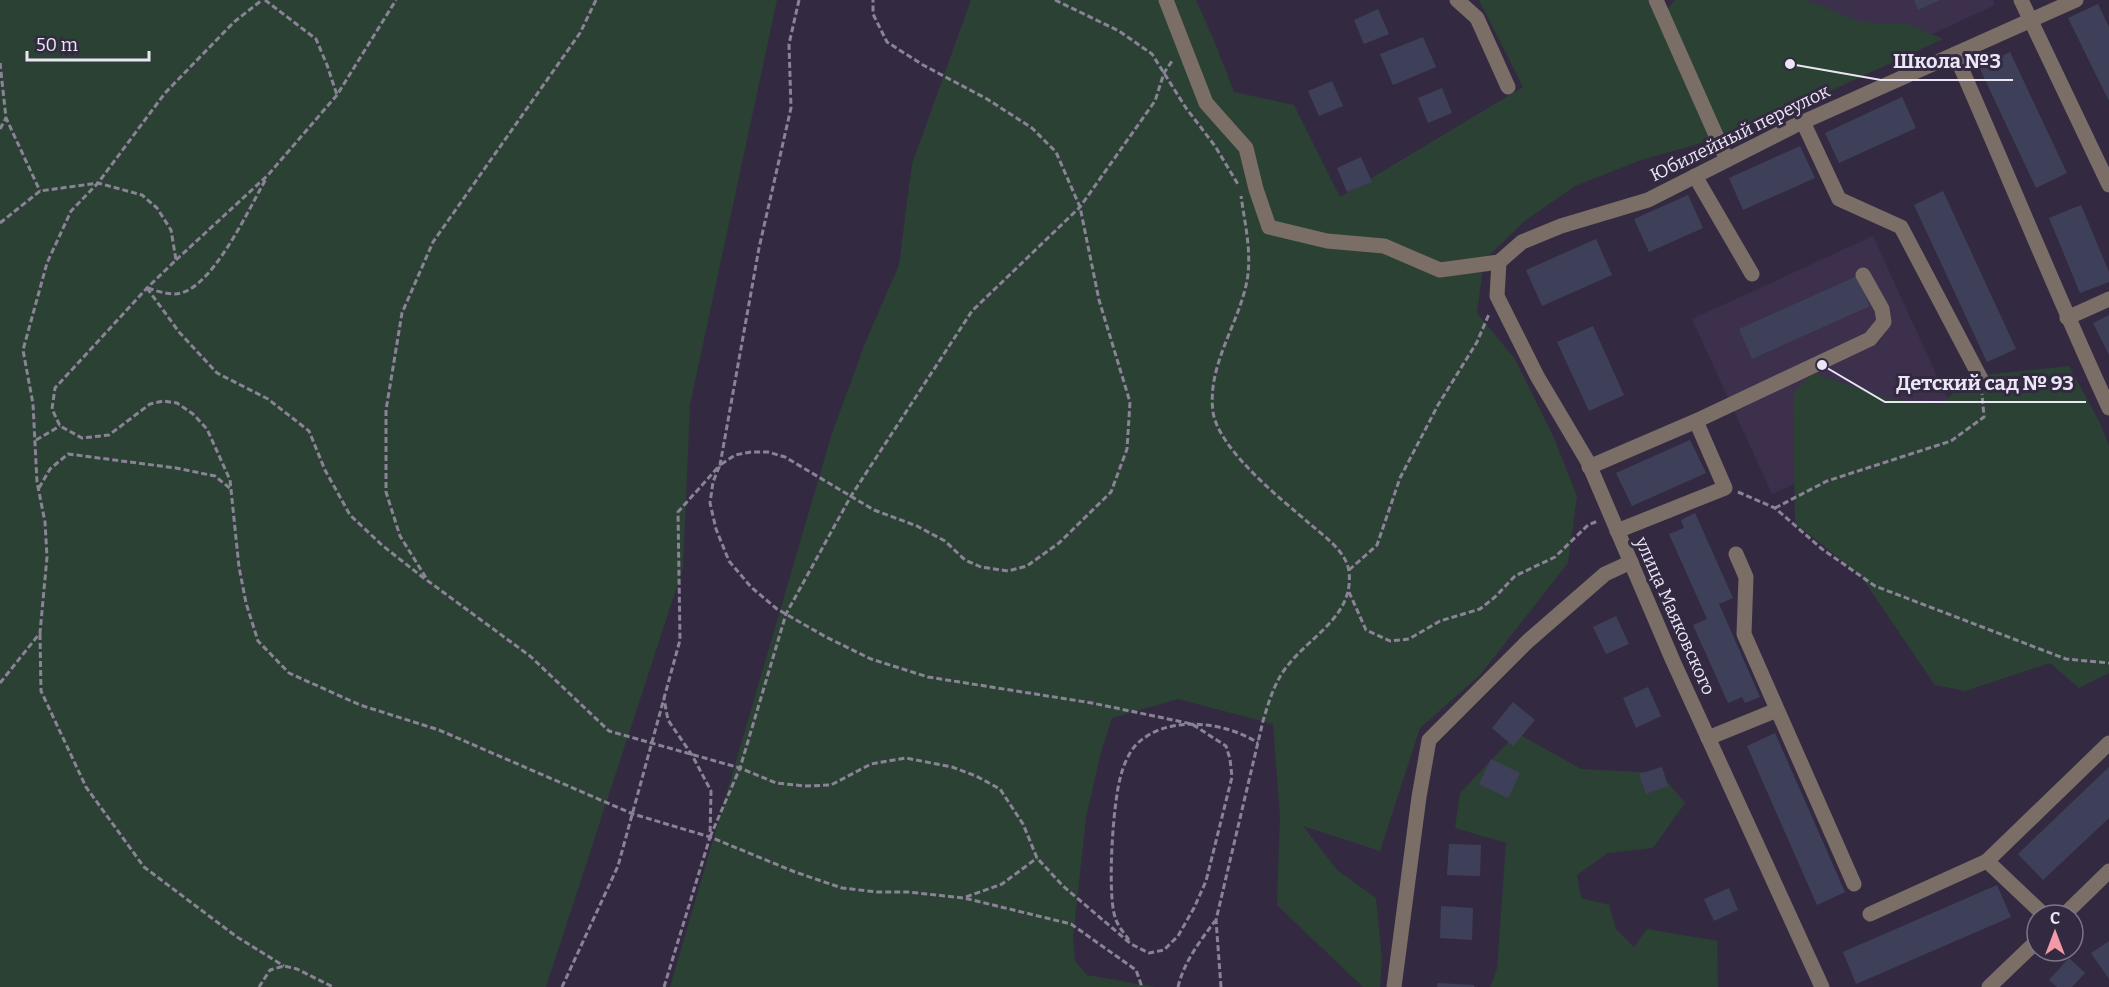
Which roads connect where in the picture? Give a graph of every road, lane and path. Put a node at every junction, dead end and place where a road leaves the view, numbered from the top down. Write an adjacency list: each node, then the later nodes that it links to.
1 (264, 0): 18 (path); 26 (path)
2 (396, 0): 18 (path)
3 (596, 0): 55 (path)
4 (799, 0): 43 (path)
5 (873, 0): 28 (path)
6 (1055, 0): 16 (path)
7 (1166, 0): 31 (street)
8 (1456, 0): 17 (street)
9 (1656, 0): 22 (street)
10 (2021, 0): 12 (street)
11 (2076, 0): 12 (street, Юбилейный переулок)
12 (2031, 20): 13 (street, Юбилейный переулок); 25 (street)
13 (1955, 54): 20 (street, Юбилейный переулок); 37 (street)
14 (1175, 57): 16 (path)
15 (0, 63): 19 (path)
16 (1164, 72): 28 (path); 54 (path)
17 (1508, 87)
18 (337, 95): 23 (path)
19 (6, 118): 21 (path); 27 (path)
20 (1803, 122): 22 (street, Юбилейный переулок); 38 (street)
21 (0, 129)
22 (1727, 160): 24 (street, Юбилейный переулок)
23 (268, 175): 30 (path); 34 (path)
24 (1695, 176): 31 (street, Юбилейный переулок); 32 (street)
25 (2108, 181)
26 (98, 183): 27 (path); 30 (path); 42 (path)
27 (40, 191): 29 (path)
28 (1080, 207): 48 (path); 48 (path)
29 (0, 223)
30 (176, 260): 34 (path)
31 (1499, 262): 35 (street, улица Маяковского)
32 (1752, 274)
33 (1863, 275): 40 (street)
34 (147, 288): 41 (path); 55 (path)
35 (1497, 296): 44 (street, улица Маяковского); 54 (path)
36 (2109, 299): 37 (street)
37 (2067, 318): 39 (street)
38 (1981, 379): 49 (path)
39 (2109, 408)
40 (1696, 421): 44 (street); 45 (street)
41 (60, 426): 42 (path); 47 (path)
42 (36, 440): 46 (path)
43 (720, 465): 48 (path); 57 (path); 61 (path)
44 (1589, 466): 50 (street, улица Маяковского)
45 (1725, 488): 49 (path); 51 (street)
46 (38, 489): 47 (path); 58 (path)
47 (232, 490): 70 (path)
48 (851, 496): 57 (path)
49 (1775, 508): 59 (path)
50 (1610, 514): 51 (street, улица Маяковского); 56 (path)
51 (1617, 531): 53 (street, улица Маяковского)
52 (1736, 554): 62 (street)
53 (1631, 562): 64 (street, улица Маяковского); 91 (street)
54 (1349, 570): 56 (path)
55 (428, 581): 65 (path)
56 (1348, 592): 66 (path)
57 (786, 614): 63 (path); 69 (path)
58 (40, 633): 60 (path); 83 (path)
59 (2109, 663)
60 (0, 682)
61 (664, 698): 65 (path); 68 (path)
62 (1777, 710): 64 (street); 75 (street)
63 (1192, 724): 66 (path); 81 (path); 81 (path)
64 (1708, 738): 92 (street, улица Маяковского)
65 (651, 743): 68 (path); 70 (path)
66 (1259, 743): 80 (path)
67 (2109, 743): 73 (street)
68 (692, 755): 69 (path); 71 (path)
69 (740, 768): 71 (path); 72 (path)
70 (633, 814): 71 (path); 86 (path)
71 (710, 837): 76 (path); 87 (path)
72 (1037, 858): 76 (path); 81 (path)
73 (1987, 861): 77 (street); 79 (street)
74 (2109, 871): 78 (street)
75 (1854, 884)
76 (964, 897): 88 (path)
77 (2031, 903)
78 (2076, 903)
79 (1870, 914)
80 (1216, 920): 89 (path); 90 (path)
81 (1131, 945)
82 (2025, 952): 93 (street)
83 (284, 966): 84 (path); 85 (path)
84 (259, 987)
85 (333, 987)
86 (562, 987)
87 (664, 987)
88 (1142, 987)
89 (1178, 987)
90 (1221, 987)
91 (1394, 987)
92 (1822, 987)
93 (1989, 987)

